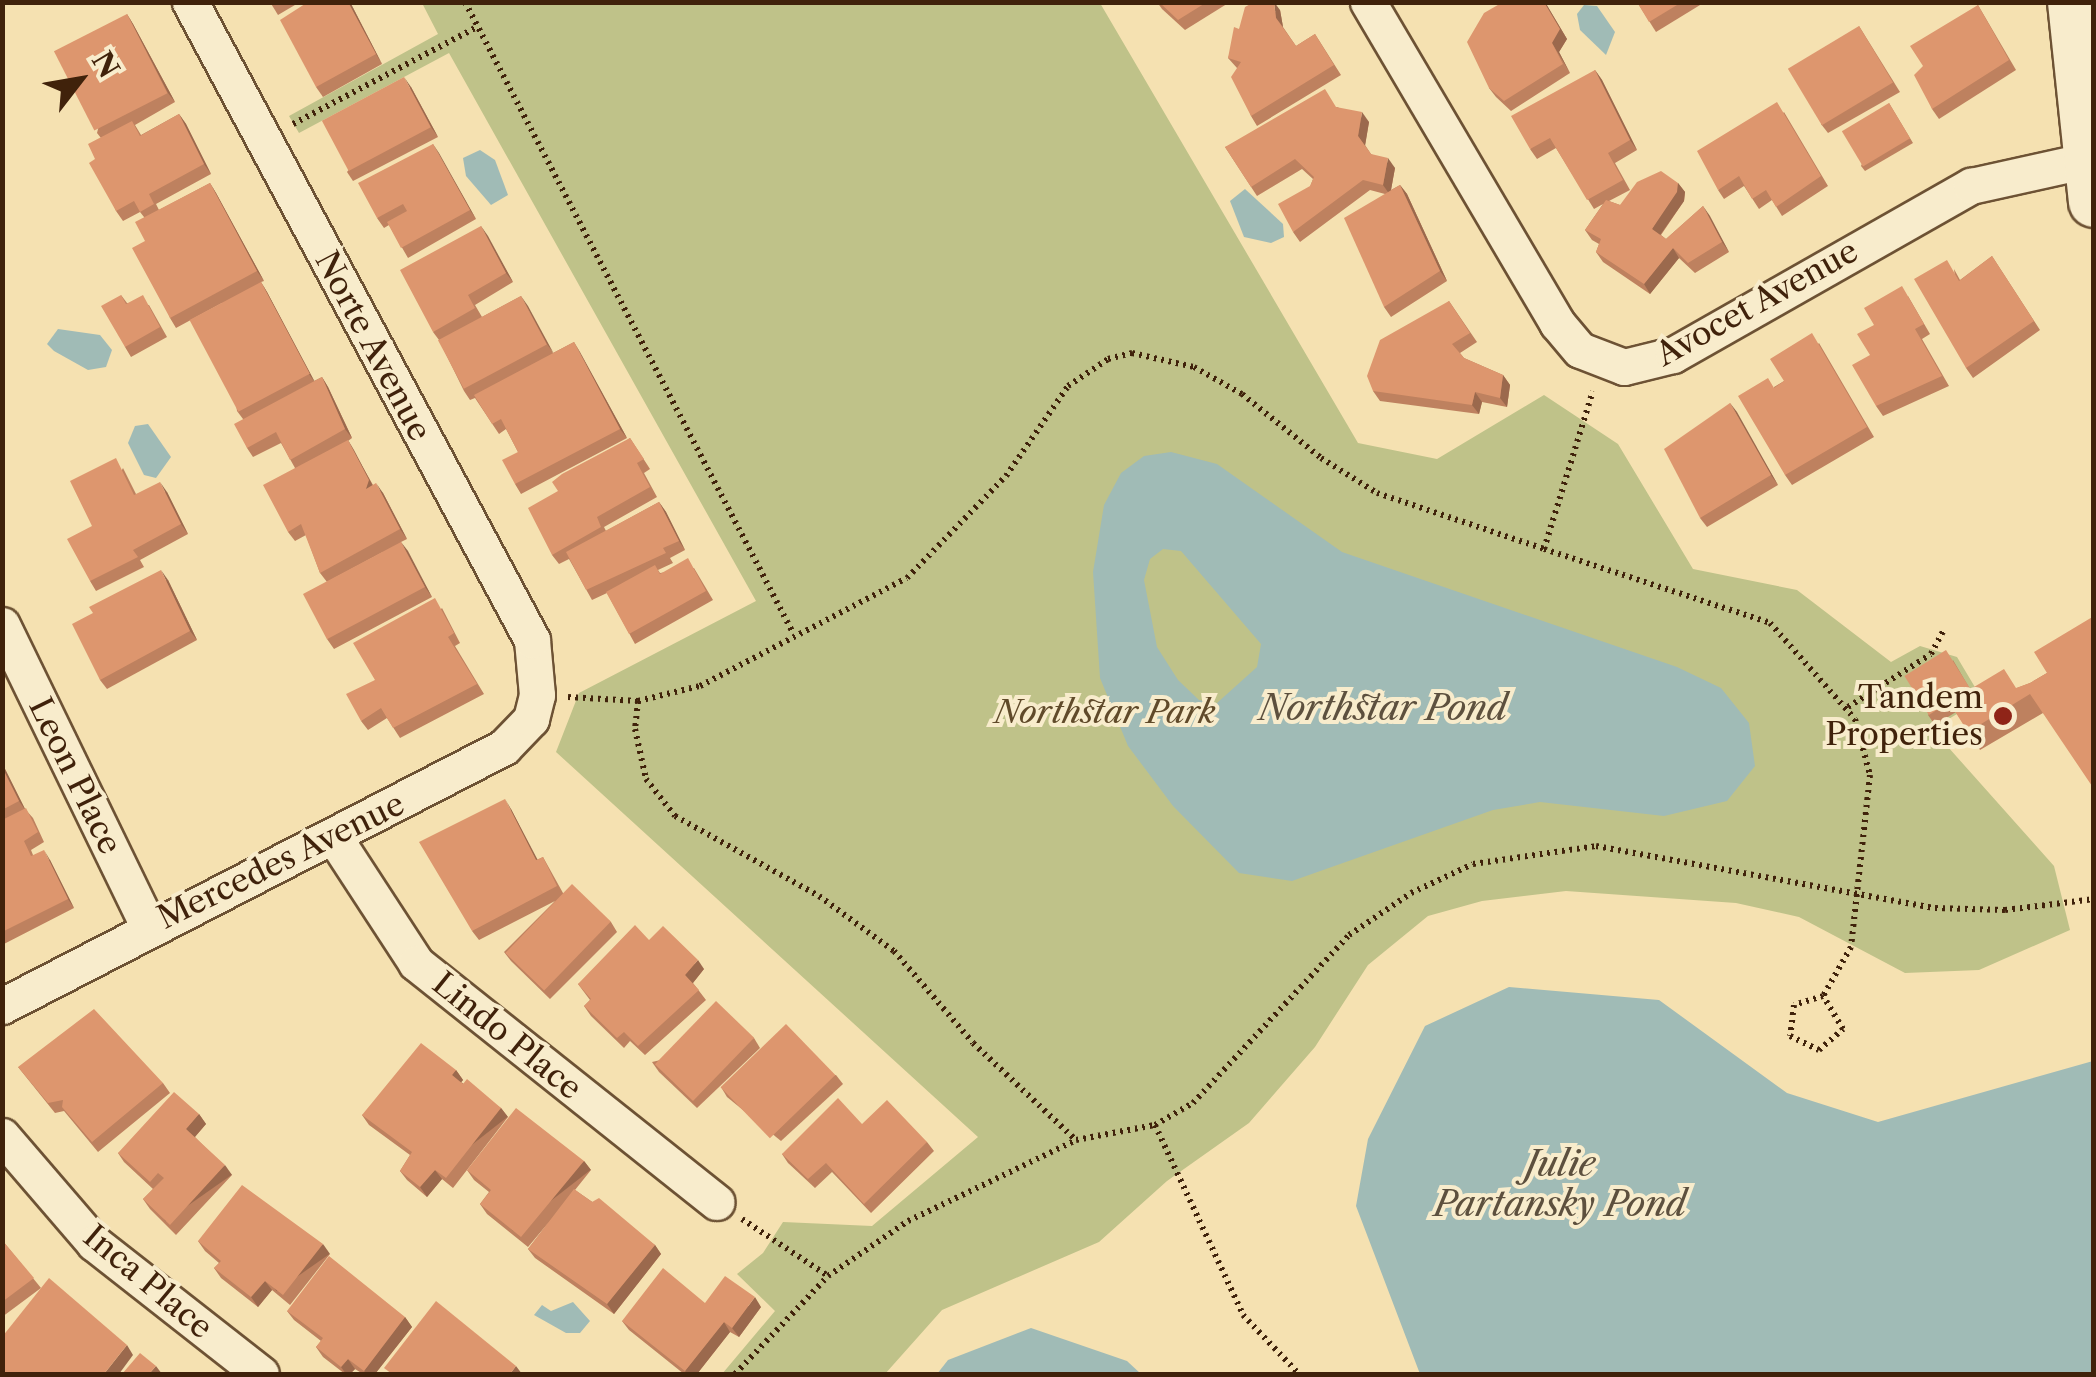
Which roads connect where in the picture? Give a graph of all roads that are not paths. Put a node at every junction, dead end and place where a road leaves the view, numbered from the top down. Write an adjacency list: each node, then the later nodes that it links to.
1 (190, 2): 6 (street, Norte Avenue)
2 (2073, 2): 4 (street)
3 (1380, 6): 4 (street, Avocet Avenue)
4 (2091, 181)
5 (2, 625): 8 (street, Leon Place)
6 (537, 695): 7 (street, Mercedes Avenue)
7 (334, 837): 8 (street, Mercedes Avenue); 11 (street, Lindo Place)
8 (148, 926): 9 (street, Mercedes Avenue)
9 (2, 1006)
10 (2, 1136): 12 (street, Inca Place)
11 (716, 1202)
12 (261, 1374)

